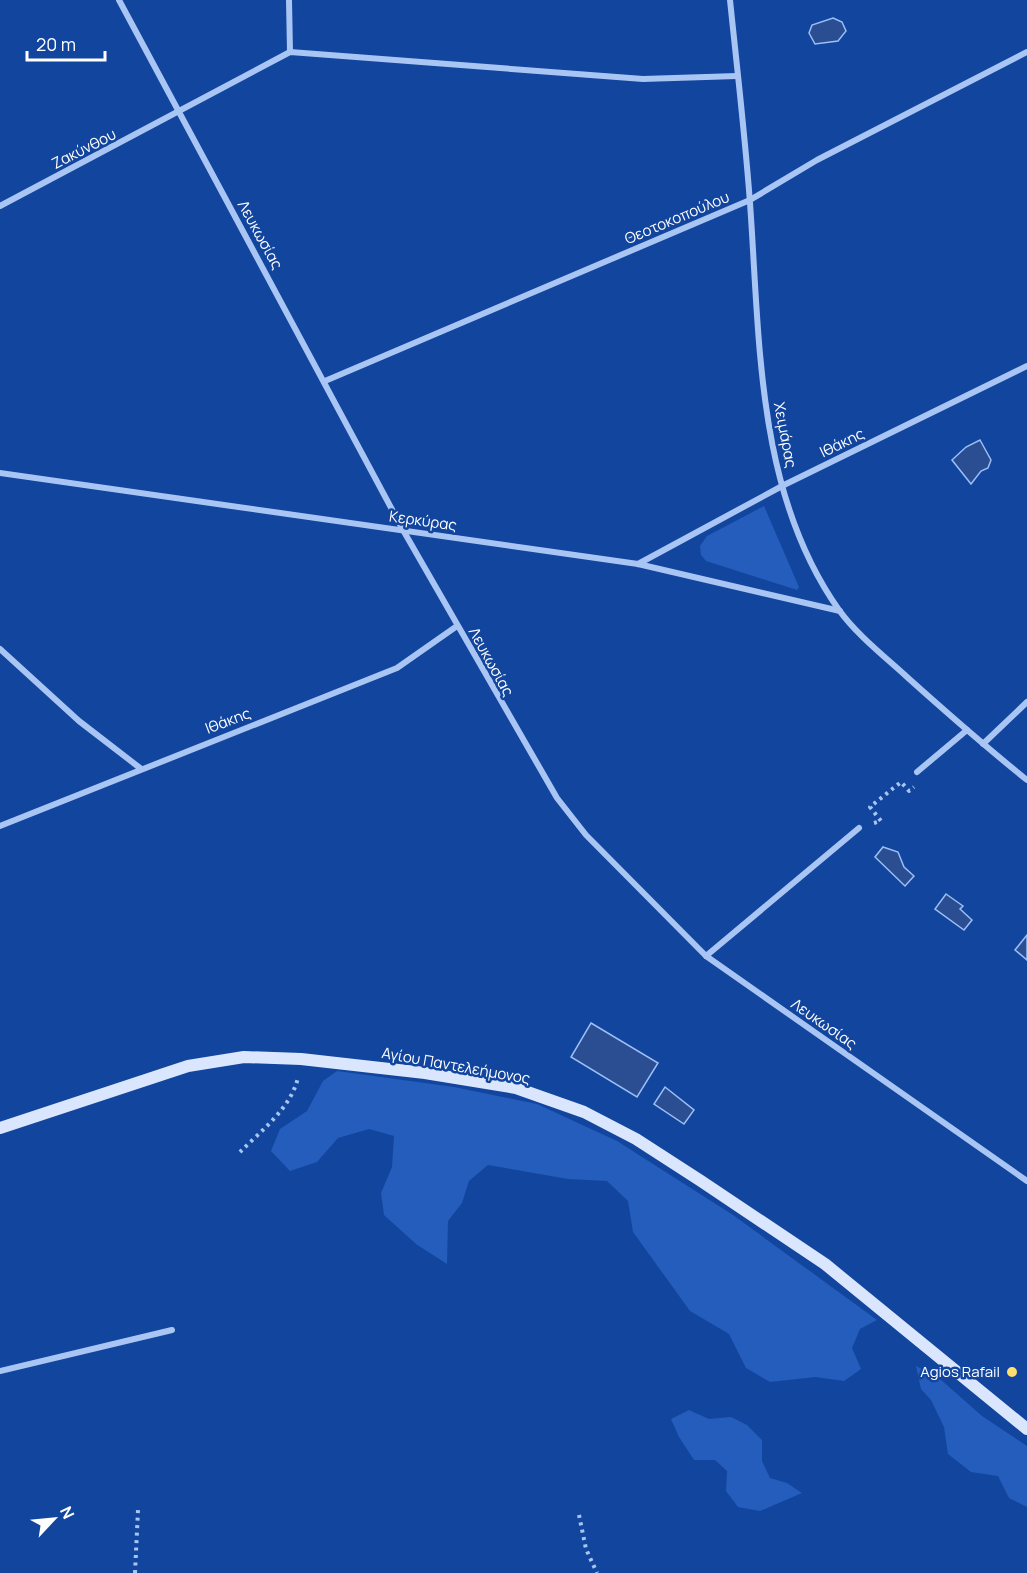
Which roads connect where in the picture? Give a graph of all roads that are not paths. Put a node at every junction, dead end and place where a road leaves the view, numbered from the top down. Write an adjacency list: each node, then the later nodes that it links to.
1 (119, 0): 7 (street, Λευκωσίας)
2 (289, 0): 4 (street)
3 (730, 0): 6 (street, Χειμάρας)
4 (290, 52): 6 (street); 7 (street, Ζακύνθου)
5 (1027, 52): 8 (street, Θεοτοκοπούλου)
6 (737, 76): 8 (street, Χειμάρας)
7 (179, 113): 9 (street, Ζακύνθου); 11 (street, Λευκωσίας)
8 (750, 200): 11 (street, Θεοτοκοπούλου); 13 (street, Χειμάρας)
9 (0, 206)
10 (1027, 366): 13 (street, Ιθάκης)
11 (325, 381): 14 (street, Λευκωσίας)
12 (0, 473): 14 (street, Κερκύρας)
13 (784, 485): 15 (street, Ιθάκης); 16 (street, Χειμάρας)
14 (403, 530): 15 (street, Κερκύρας); 17 (street, Λευκωσίας)
15 (638, 564): 16 (street, Κερκύρας)
16 (840, 611): 20 (street, Χειμάρας)
17 (457, 626): 22 (street, Ιθάκης); 27 (street, Λευκωσίας)
18 (0, 649): 22 (street)
19 (1027, 702): 21 (street)
20 (967, 730): 21 (street, Χειμάρας); 23 (street)
21 (983, 744): 24 (street, Χειμάρας)
22 (140, 768): 25 (street, Ιθάκης)
23 (917, 772)
24 (1027, 780)
25 (0, 826)
26 (859, 828): 27 (street)
27 (706, 956): 29 (street, Λευκωσίας)
28 (0, 1128): 32 (street, Αγίου Παντελεήμονος)
29 (1027, 1181)
30 (172, 1330): 31 (street)
31 (0, 1371)
32 (1027, 1429)

